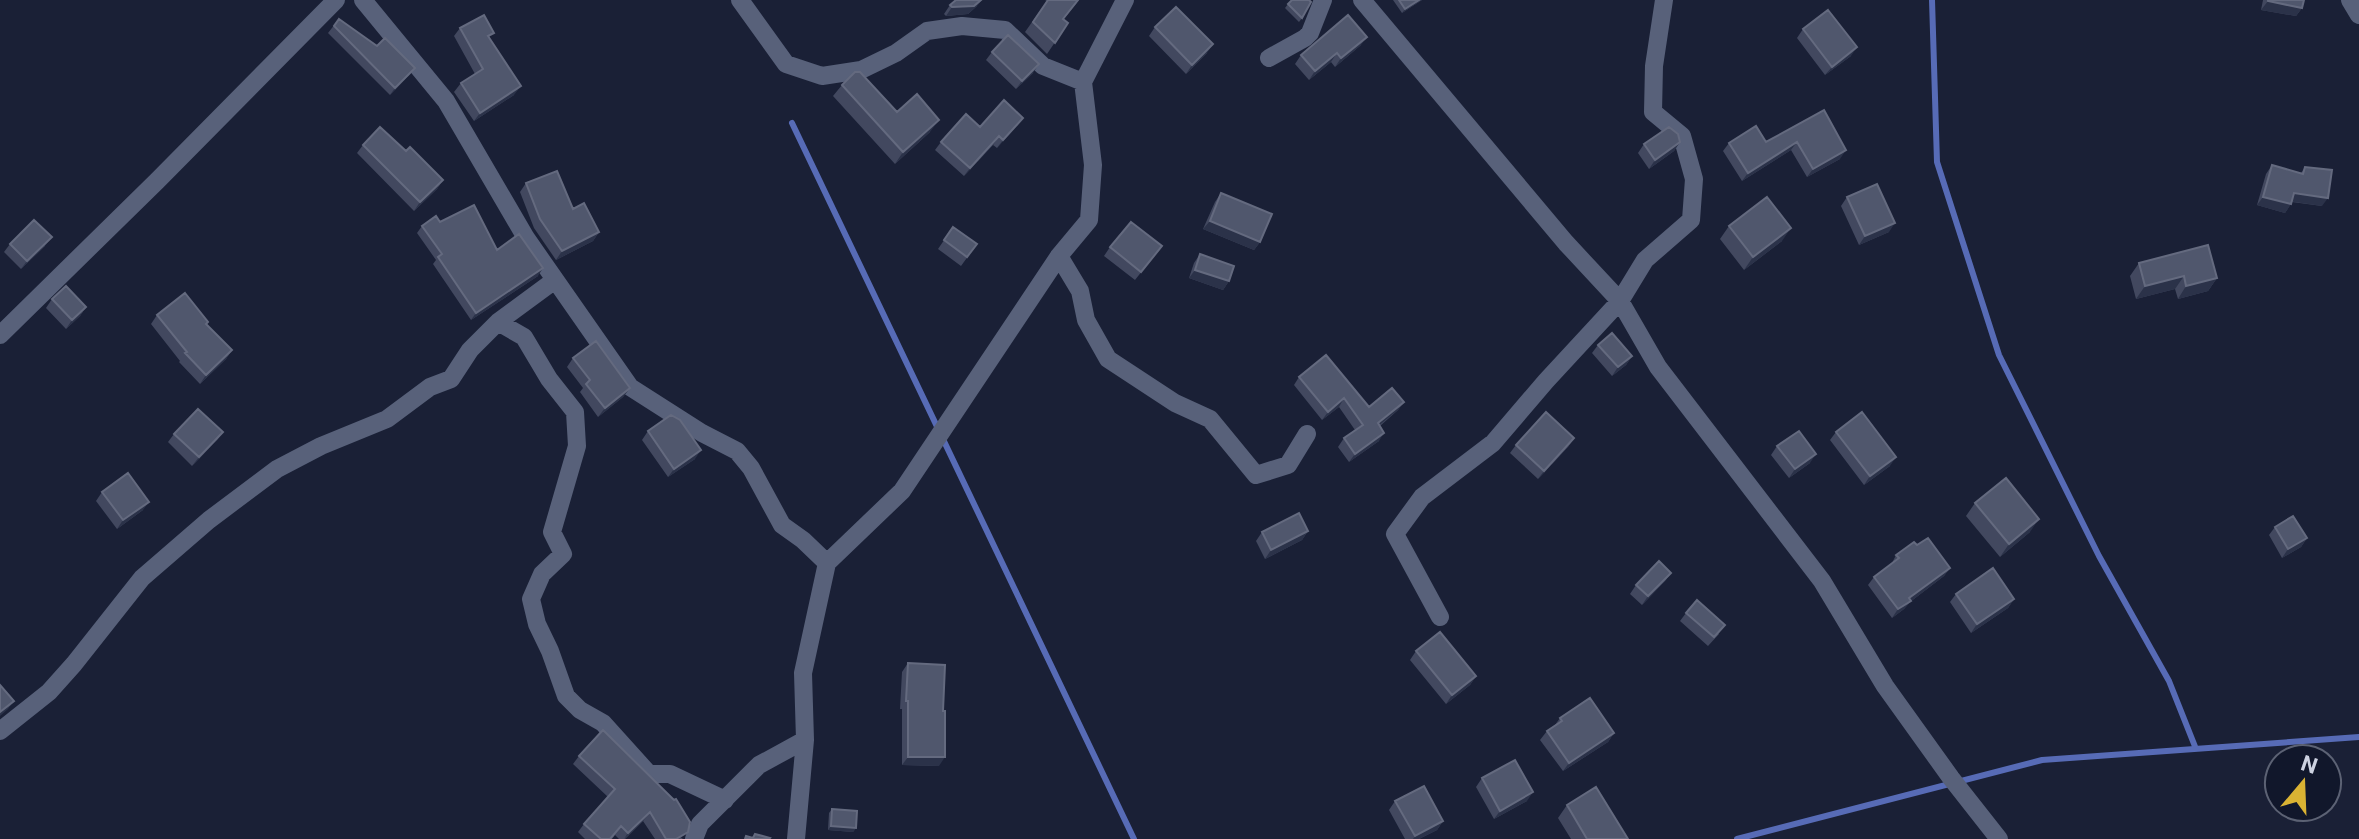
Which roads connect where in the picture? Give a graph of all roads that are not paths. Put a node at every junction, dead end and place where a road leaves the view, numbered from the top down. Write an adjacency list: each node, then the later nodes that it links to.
1 (336, 0): 16 (street)
2 (363, 0): 13 (street)
3 (740, 0): 11 (street)
4 (1125, 0): 11 (street)
5 (1323, 0): 10 (street)
6 (1362, 0): 14 (street)
7 (1664, 0): 14 (street)
8 (2350, 0): 9 (street)
9 (2359, 15)
10 (1269, 58)
11 (1083, 82): 12 (street)
12 (1059, 256): 17 (street); 18 (street)
13 (555, 280): 15 (street); 18 (street)
14 (1620, 301): 19 (street); 25 (street)
15 (498, 322): 20 (street); 22 (street)
16 (0, 335)
17 (1307, 434)
18 (827, 563): 21 (street)
19 (1440, 617)
20 (0, 731)
21 (805, 740): 22 (street); 24 (street)
22 (725, 800): 23 (street)
23 (694, 839)
24 (796, 839)
25 (1999, 839)

